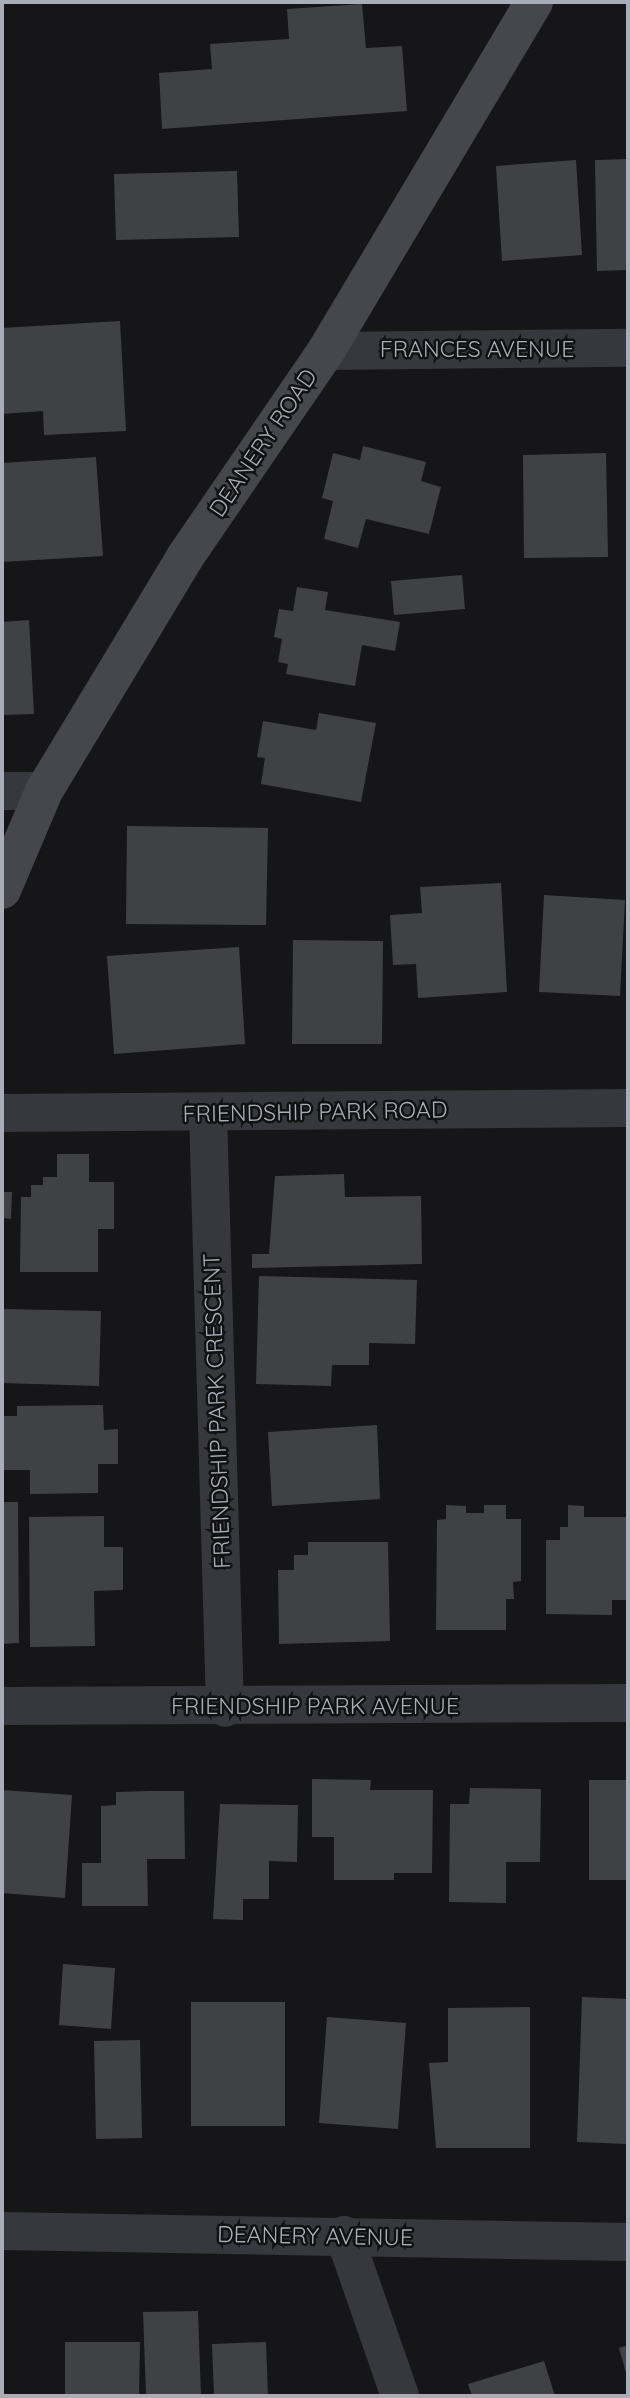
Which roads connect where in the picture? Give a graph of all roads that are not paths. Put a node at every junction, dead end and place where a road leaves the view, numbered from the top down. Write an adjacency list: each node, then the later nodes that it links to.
1 (534, 2): 3 (street, DEANERY ROAD)
2 (628, 348): 3 (street, FRANCES AVENUE)
3 (326, 351): 4 (street, DEANERY ROAD)
4 (44, 791): 5 (street); 6 (street, DEANERY ROAD)
5 (2, 792)
6 (2, 890)
7 (628, 1108): 9 (street, FRIENDSHIP PARK ROAD)
8 (2, 1113): 9 (street, FRIENDSHIP PARK ROAD)
9 (208, 1113): 12 (street, FRIENDSHIP PARK CRESCENT)
10 (628, 1703): 12 (street, FRIENDSHIP PARK AVENUE)
11 (2, 1706): 12 (street, FRIENDSHIP PARK AVENUE)
12 (225, 1708)
13 (2, 2231): 14 (street, DEANERY AVENUE)
14 (344, 2235): 15 (street, DEANERY AVENUE); 16 (street)
15 (628, 2242)
16 (400, 2396)

